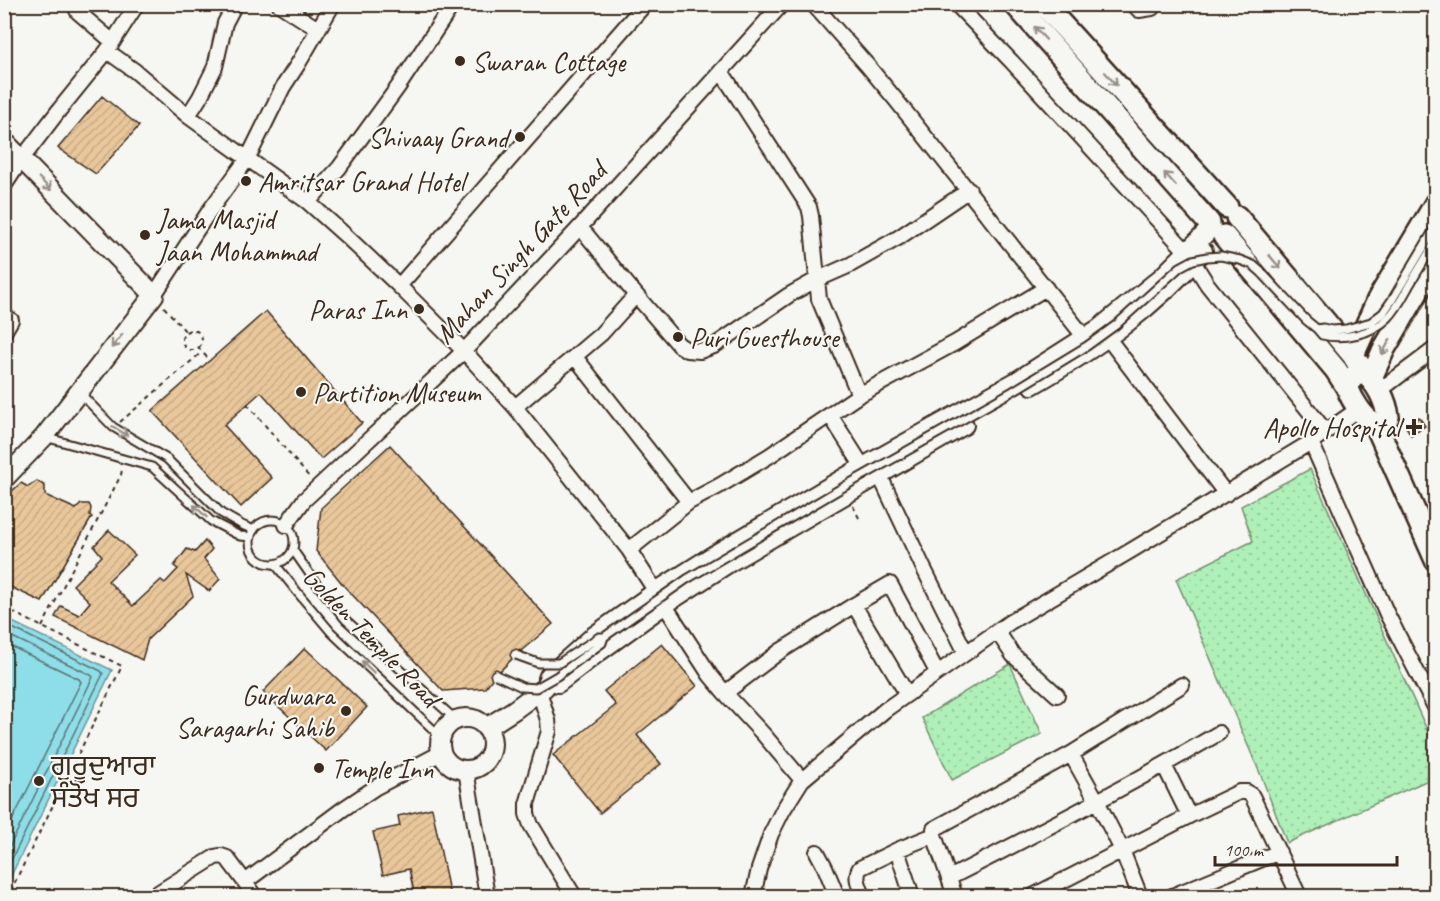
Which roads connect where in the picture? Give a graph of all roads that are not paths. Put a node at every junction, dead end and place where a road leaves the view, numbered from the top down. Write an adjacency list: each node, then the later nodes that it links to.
1 (74, 4): 16 (street)
2 (137, 4): 16 (street)
3 (236, 4): 18 (street)
4 (279, 4): 15 (street)
5 (333, 4): 15 (street)
6 (453, 4): 24 (street)
7 (782, 4): 17 (street, Mahan Singh Gate Road)
8 (813, 4): 23 (street)
9 (956, 4): 31 (street)
10 (1015, 4): 29 (main road, one-way to 10)
11 (1044, 4): 26 (main road, one-way to 26)
12 (1133, 4): 13 (street)
13 (1154, 4)
14 (642, 5): 34 (street)
15 (318, 29): 20 (street)
16 (110, 46): 18 (street); 21 (street)
17 (721, 71): 28 (street, Mahan Singh Gate Road); 33 (street)
18 (188, 116): 20 (street)
19 (4, 141): 21 (street)
20 (248, 158): 24 (street); 36 (street)
21 (21, 159): 22 (street); 36 (street, one-way to 36)
22 (4, 186)
23 (969, 190): 33 (street); 35 (street)
24 (308, 202): 34 (street)
25 (1436, 203): 42 (main road)
26 (1232, 212): 29 (main road); 42 (main road, one-way to 42)
27 (1436, 226): 38 (lane, bridge)
28 (580, 227): 37 (street); 41 (street, Mahan Singh Gate Road)
29 (1215, 230): 31 (street); 45 (main road)
30 (1436, 241): 38 (lane, bridge)
31 (1190, 257): 39 (street); 52 (street)
32 (1436, 260): 44 (main road, one-way to 44)
33 (816, 280): 37 (street); 47 (street)
34 (399, 286): 41 (street)
35 (1046, 288): 39 (street); 47 (street)
36 (154, 295): 46 (street, one-way to 46)
37 (636, 296): 43 (street)
38 (1317, 329): 69 (lane, bridge)
39 (1097, 338): 55 (street); 57 (street)
40 (1436, 348): 44 (street)
41 (464, 351): 48 (street); 60 (street, Mahan Singh Gate Road)
42 (1353, 355): 44 (main road)
43 (575, 357): 48 (street); 58 (street)
44 (1371, 381): 45 (main road); 51 (main road)
45 (1347, 387): 49 (main road)
46 (78, 391): 53 (street); 61 (lane, one-way to 61)
47 (859, 395): 50 (street)
48 (515, 407): 63 (street)
49 (1359, 408): 51 (main road); 52 (street)
50 (830, 415): 55 (street); 58 (street)
51 (1382, 421): 59 (main road); 64 (main road)
52 (1326, 432): 54 (street)
53 (44, 436): 56 (street); 61 (lane, one-way to 53)
54 (1311, 442): 57 (street); 79 (street)
55 (871, 471): 66 (street); 70 (street)
56 (4, 479)
57 (1226, 494): 68 (street)
58 (688, 502): 63 (street)
59 (1436, 524)
60 (286, 525): 61 (lane); 62 (lane)
61 (253, 533): 65 (lane)
62 (293, 550): 65 (lane); 80 (lane, Golden Temple Road)
63 (629, 550): 66 (street)
64 (1436, 560)
65 (275, 564): 83 (lane, Golden Temple Road, one-way to 65)
66 (661, 597): 75 (street); 76 (street)
67 (854, 605): 72 (street); 76 (street); 77 (street)
68 (997, 631): 70 (street); 78 (street)
69 (604, 637): 71 (lane, bridge); 73 (lane, bridge)
70 (966, 653): 72 (street)
71 (516, 655)
72 (937, 672): 77 (street)
73 (496, 675)
74 (1182, 685): 84 (street)
75 (542, 689): 81 (street); 100 (street)
76 (725, 693): 87 (street)
77 (907, 694): 87 (street)
78 (1057, 695)
79 (1436, 709)
80 (456, 720): 81 (street); 83 (street)
81 (486, 728): 86 (street)
82 (1219, 733): 85 (street)
83 (441, 745): 86 (street); 96 (street)
84 (1071, 753): 88 (street); 90 (street)
85 (1164, 765): 88 (street); 89 (street)
86 (466, 770): 99 (street)
87 (802, 780): 101 (street)
88 (1097, 801): 92 (street); 95 (street)
89 (1189, 816): 92 (street); 94 (street)
90 (934, 835): 91 (street); 95 (street)
91 (897, 850): 103 (street); 104 (street)
92 (1122, 850): 106 (street); 107 (street)
93 (817, 852): 102 (street)
94 (1279, 852): 108 (street); 109 (street)
95 (949, 878): 105 (street)
96 (245, 882): 97 (street); 98 (street)
97 (153, 897)
98 (254, 897)
99 (487, 897)
100 (573, 897)
101 (753, 897)
102 (837, 897)
103 (864, 897)
104 (912, 897)
105 (955, 897)
106 (1033, 897)
107 (1140, 897)
108 (1172, 897)
109 (1299, 897)

